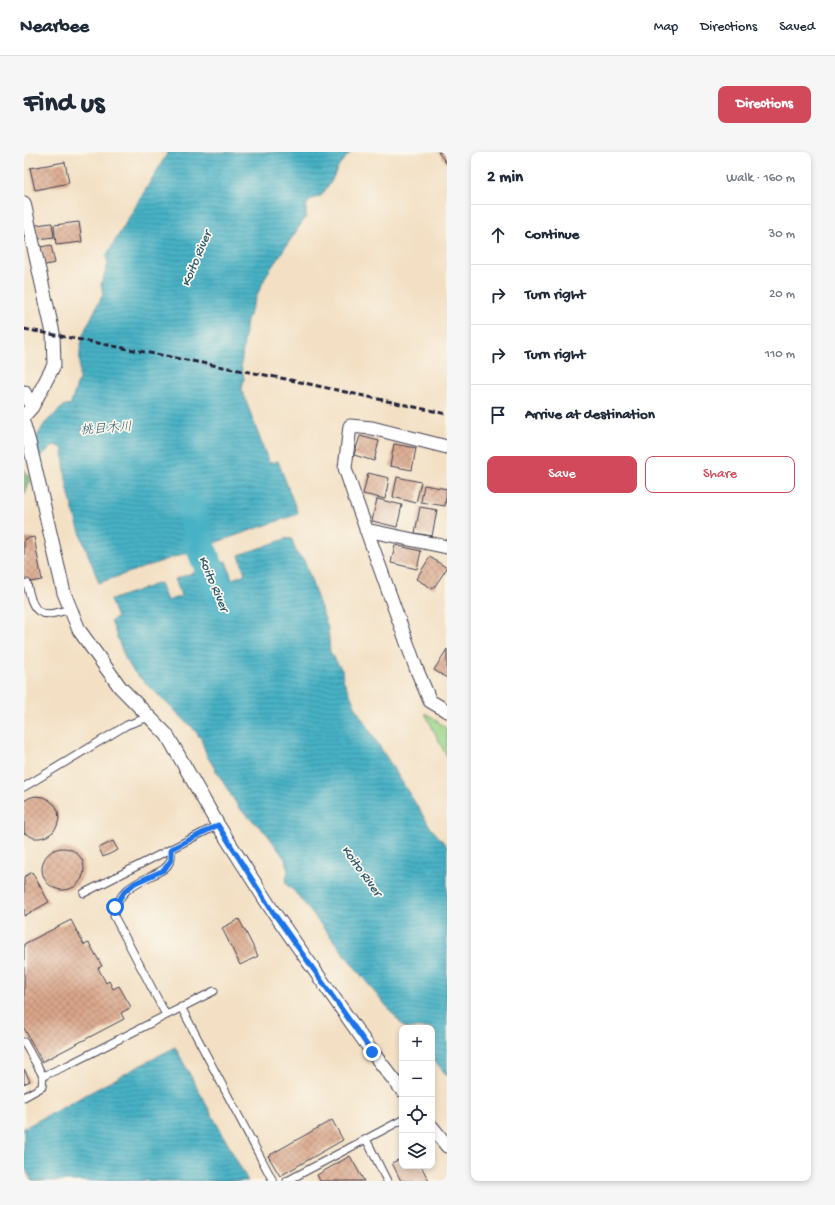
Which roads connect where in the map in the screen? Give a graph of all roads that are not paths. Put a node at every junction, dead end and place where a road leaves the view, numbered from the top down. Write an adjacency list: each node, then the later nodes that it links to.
1 (24, 203): 3 (street)
2 (24, 392): 3 (street)
3 (28, 412)
4 (24, 425): 9 (street)
5 (447, 448): 6 (street)
6 (366, 530): 7 (street); 10 (street)
7 (447, 547)
8 (27, 583): 9 (lane)
9 (70, 609): 11 (street)
10 (447, 711)
11 (149, 717): 12 (lane); 13 (street)
12 (24, 787)
13 (218, 825): 14 (lane); 21 (street)
14 (171, 849): 15 (lane); 18 (lane)
15 (84, 893)
16 (214, 991): 17 (lane)
17 (181, 1007): 18 (lane); 27 (lane)
18 (166, 1015): 20 (lane)
19 (24, 1042): 20 (lane)
20 (43, 1076): 22 (lane)
21 (399, 1086)
22 (24, 1097)
23 (399, 1122): 25 (lane)
24 (435, 1131): 26 (street)
25 (366, 1140): 28 (lane); 29 (lane)
26 (447, 1146)
27 (273, 1181)
28 (287, 1181)
29 (387, 1181)

